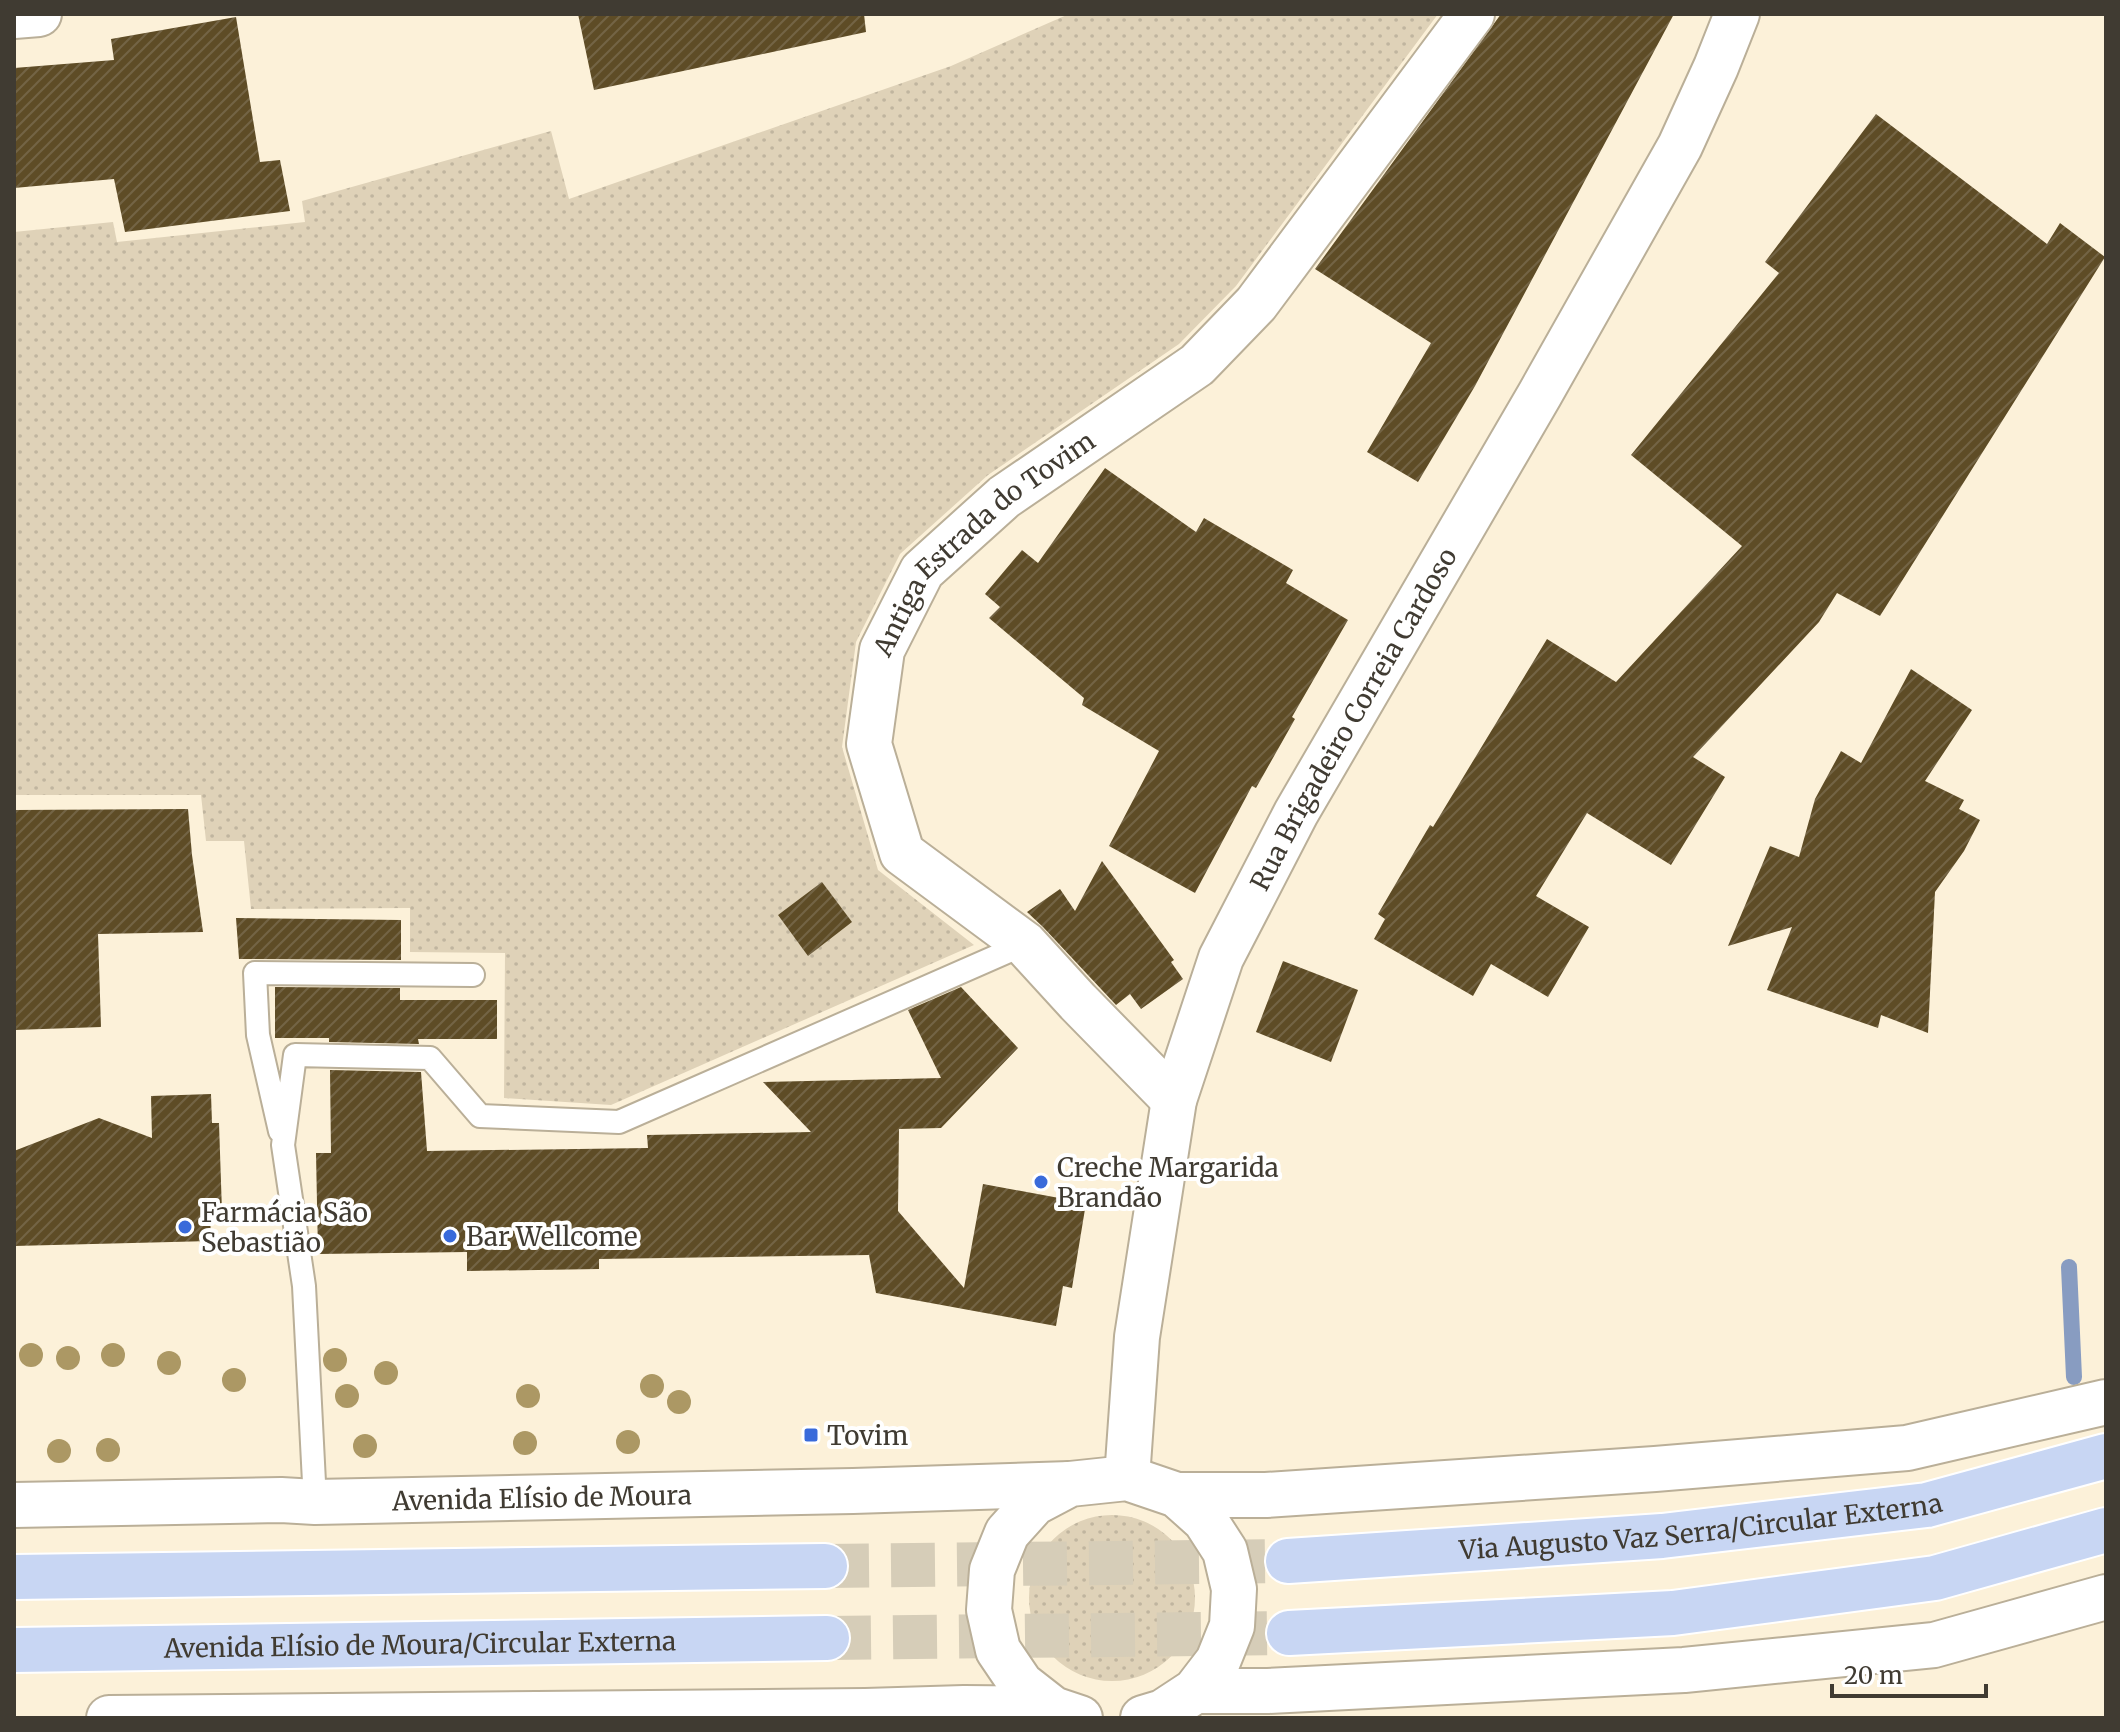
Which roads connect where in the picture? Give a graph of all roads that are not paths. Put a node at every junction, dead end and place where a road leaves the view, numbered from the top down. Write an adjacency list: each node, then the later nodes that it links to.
1 (39, 14): 4 (street)
2 (1472, 14): 5 (street, Antiga Estrada do Tovim)
3 (1737, 14): 7 (street, Rua Brigadeiro Correia Cardoso)
4 (14, 16)
5 (1025, 944): 7 (street, Antiga Estrada do Tovim); 8 (lane)
6 (473, 975): 8 (lane)
7 (1174, 1100): 11 (street, Rua Brigadeiro Correia Cardoso)
8 (283, 1145): 14 (lane)
9 (2106, 1402): 13 (street)
10 (2106, 1456): 17 (highway, Via Augusto Vaz Serra/Circular Externa)
11 (1127, 1478): 12 (street, Avenida Elísio de Moura); 13 (street)
12 (1070, 1484): 14 (street, Avenida Elísio de Moura); 25 (street)
13 (1177, 1495): 24 (street)
14 (315, 1502): 15 (street, Avenida Elísio de Moura)
15 (14, 1505)
16 (2106, 1530): 21 (highway)
17 (1288, 1561)
18 (825, 1566): 19 (highway)
19 (14, 1577)
20 (2106, 1597): 24 (street)
21 (1289, 1633)
22 (827, 1638): 23 (highway, Avenida Elísio de Moura/Circular Externa)
23 (14, 1650)
24 (1195, 1691): 27 (street)
25 (1066, 1713): 26 (street)
26 (109, 1718)
27 (1143, 1718)

